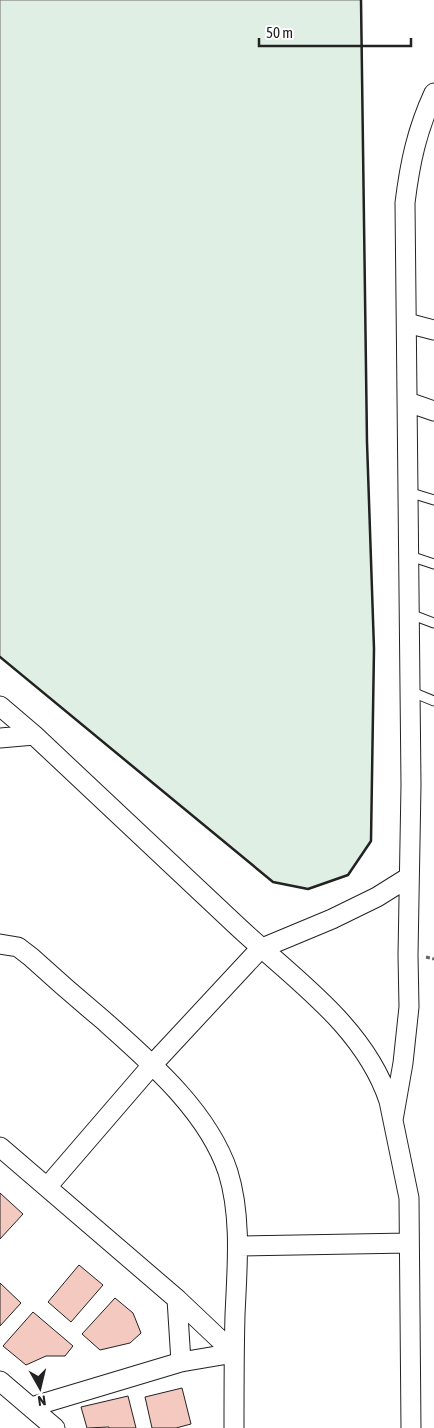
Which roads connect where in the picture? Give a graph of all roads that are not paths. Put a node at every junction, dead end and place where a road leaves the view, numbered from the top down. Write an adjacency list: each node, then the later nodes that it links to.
1 (434, 93): 2 (street)
2 (407, 323): 3 (street); 4 (street)
3 (434, 329)
4 (408, 402): 5 (street); 6 (street)
5 (434, 412)
6 (408, 492): 7 (lane); 8 (street)
7 (434, 500)
8 (410, 556): 9 (lane); 10 (street)
9 (434, 564)
10 (410, 614): 11 (lane); 12 (street)
11 (434, 623)
12 (412, 692): 13 (lane); 17 (street)
13 (434, 701)
14 (0, 706): 15 (street)
15 (34, 735): 16 (street); 19 (street)
16 (0, 738)
17 (409, 877): 19 (street); 21 (street)
18 (0, 944): 20 (street)
19 (260, 949): 20 (street); 21 (street)
20 (152, 1064): 23 (street); 25 (street)
21 (393, 1120): 24 (street)
22 (0, 1147): 23 (street)
23 (47, 1187): 26 (street)
24 (409, 1243): 25 (street); 33 (street)
25 (238, 1246): 27 (street)
26 (177, 1300): 27 (street); 28 (street)
27 (234, 1353): 28 (street); 32 (street)
28 (181, 1362): 30 (street)
29 (0, 1381): 30 (street)
30 (31, 1407): 31 (street)
31 (55, 1428)
32 (234, 1428)
33 (410, 1428)

